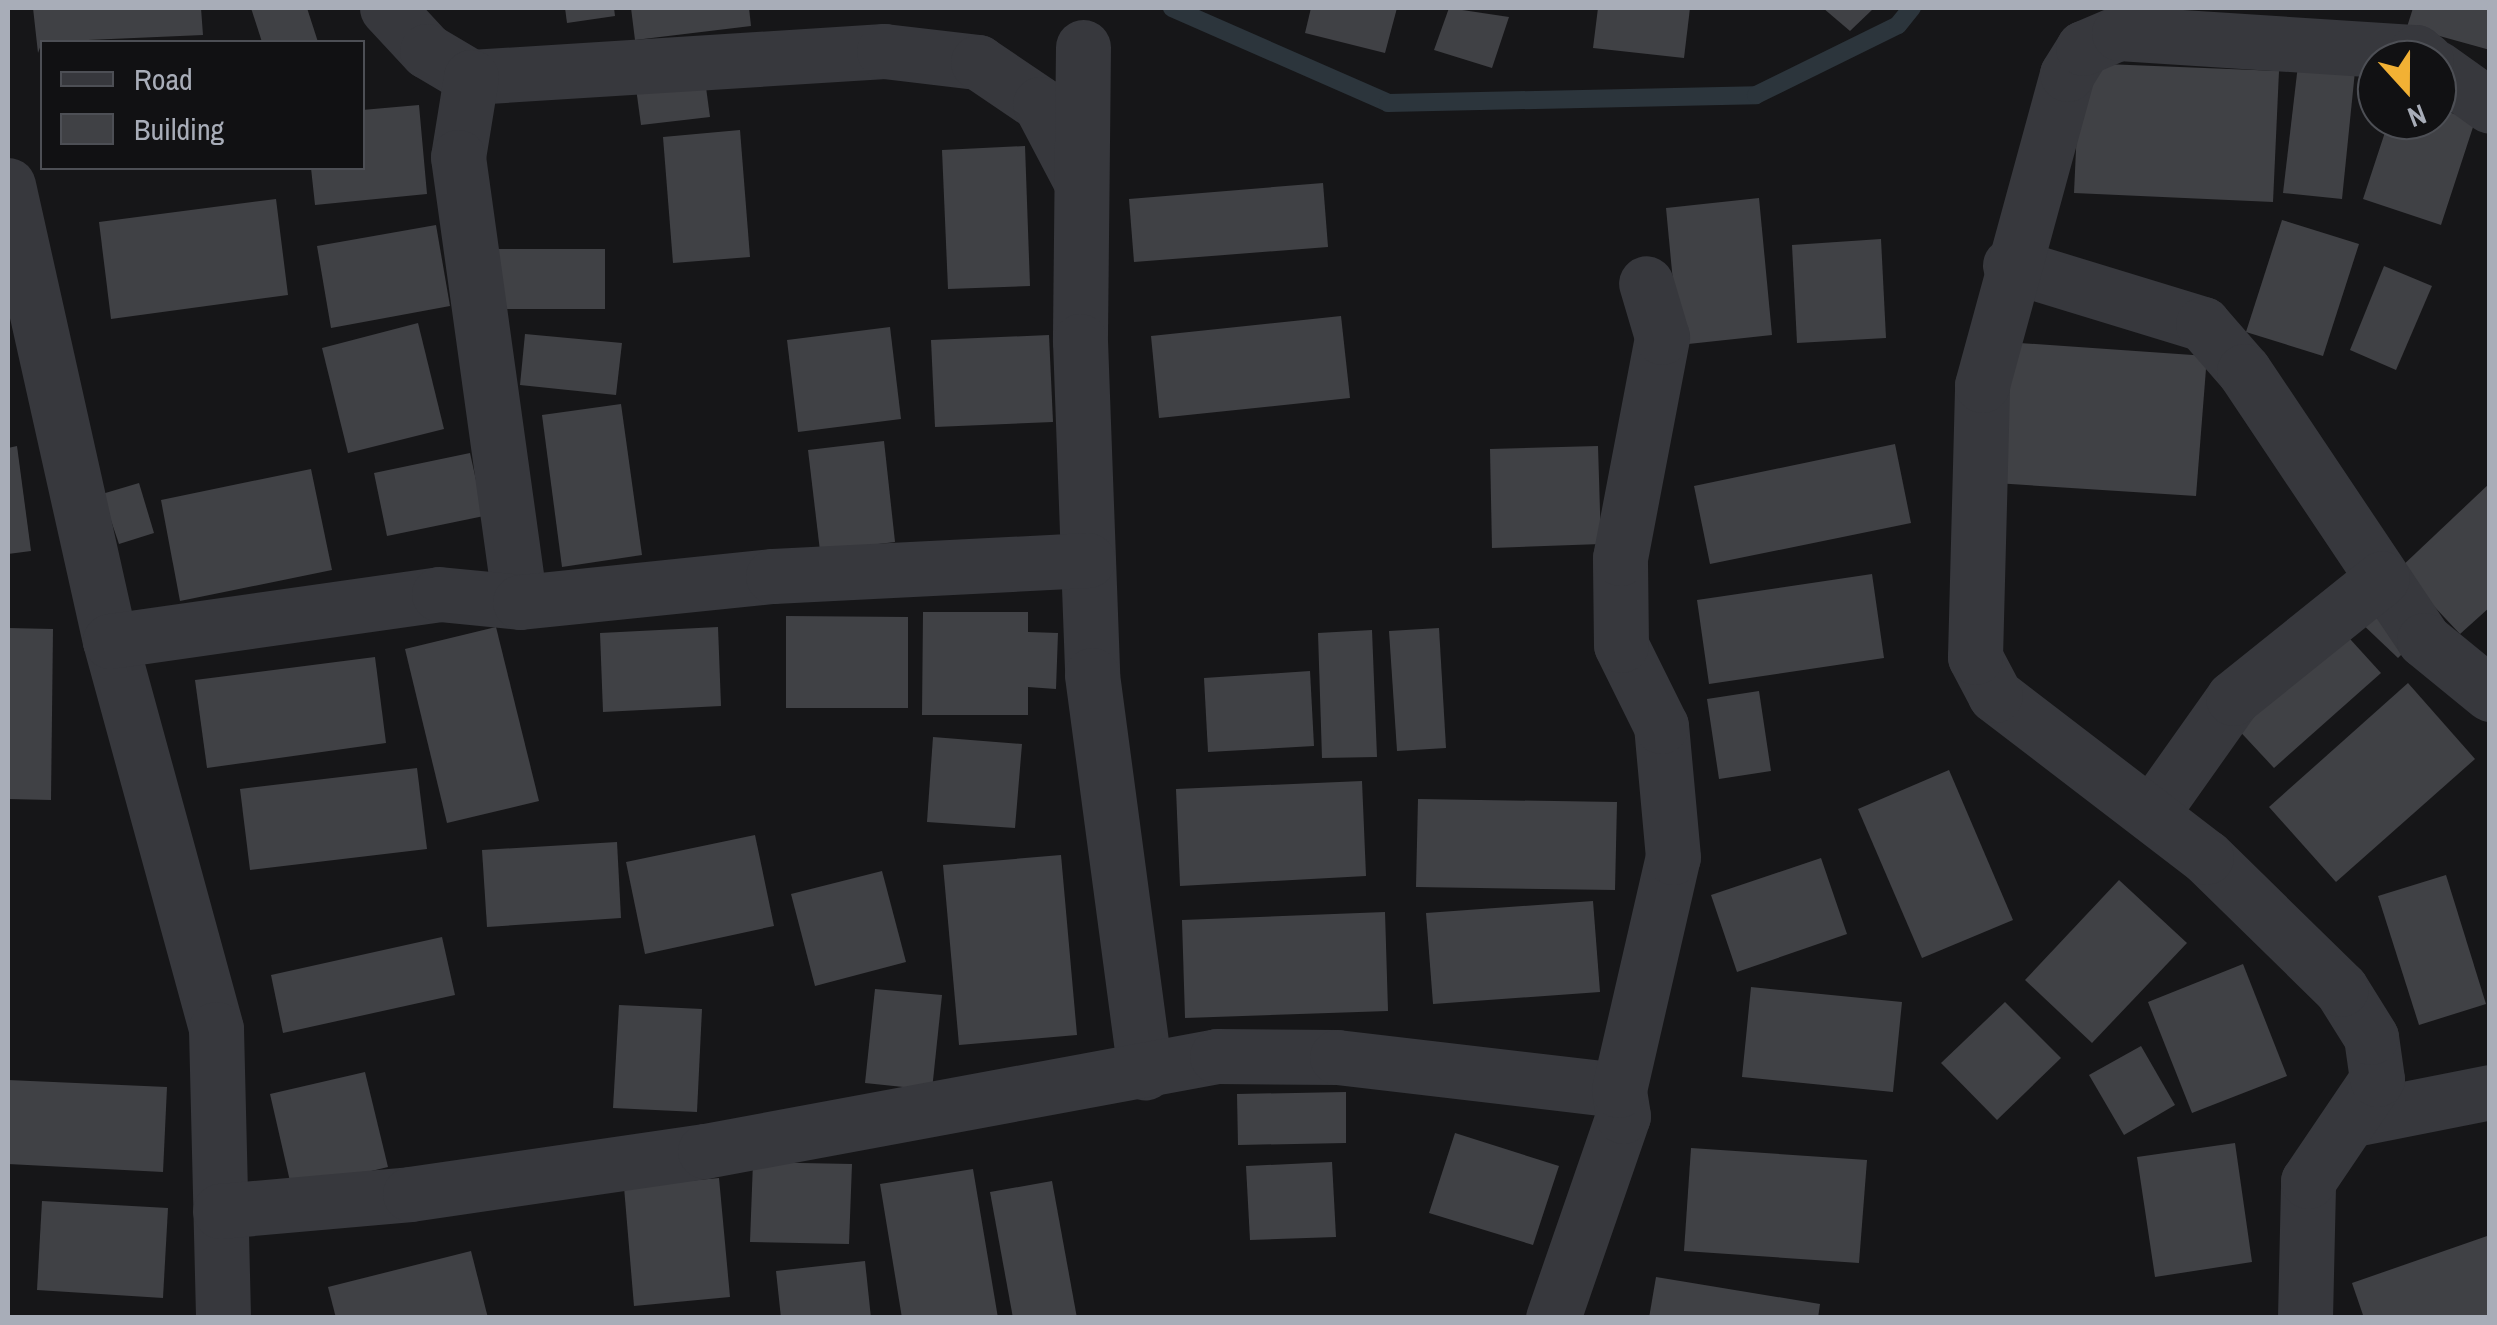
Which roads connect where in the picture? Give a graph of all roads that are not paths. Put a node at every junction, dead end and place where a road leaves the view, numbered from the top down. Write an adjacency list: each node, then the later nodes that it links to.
1 (386, 8): 4 (street)
2 (1083, 47): 7 (street)
3 (2357, 48): 9 (street)
4 (471, 76): 7 (street); 13 (street)
5 (2457, 82): 6 (street)
6 (2490, 106)
7 (1082, 183): 11 (street)
8 (8, 184): 14 (street)
9 (2010, 265): 12 (street); 16 (street)
10 (1646, 283): 18 (street)
11 (1088, 560): 13 (street); 17 (street)
12 (2382, 578): 15 (street); 16 (street)
13 (520, 602): 14 (street)
14 (110, 641): 21 (street)
15 (2490, 694)
16 (2150, 814): 20 (street)
17 (1145, 1072): 18 (street); 21 (street)
18 (1619, 1090): 23 (street)
19 (2490, 1092): 20 (street)
20 (2354, 1119): 24 (street)
21 (220, 1211): 22 (street)
22 (223, 1318)
23 (1553, 1318)
24 (2306, 1318)

